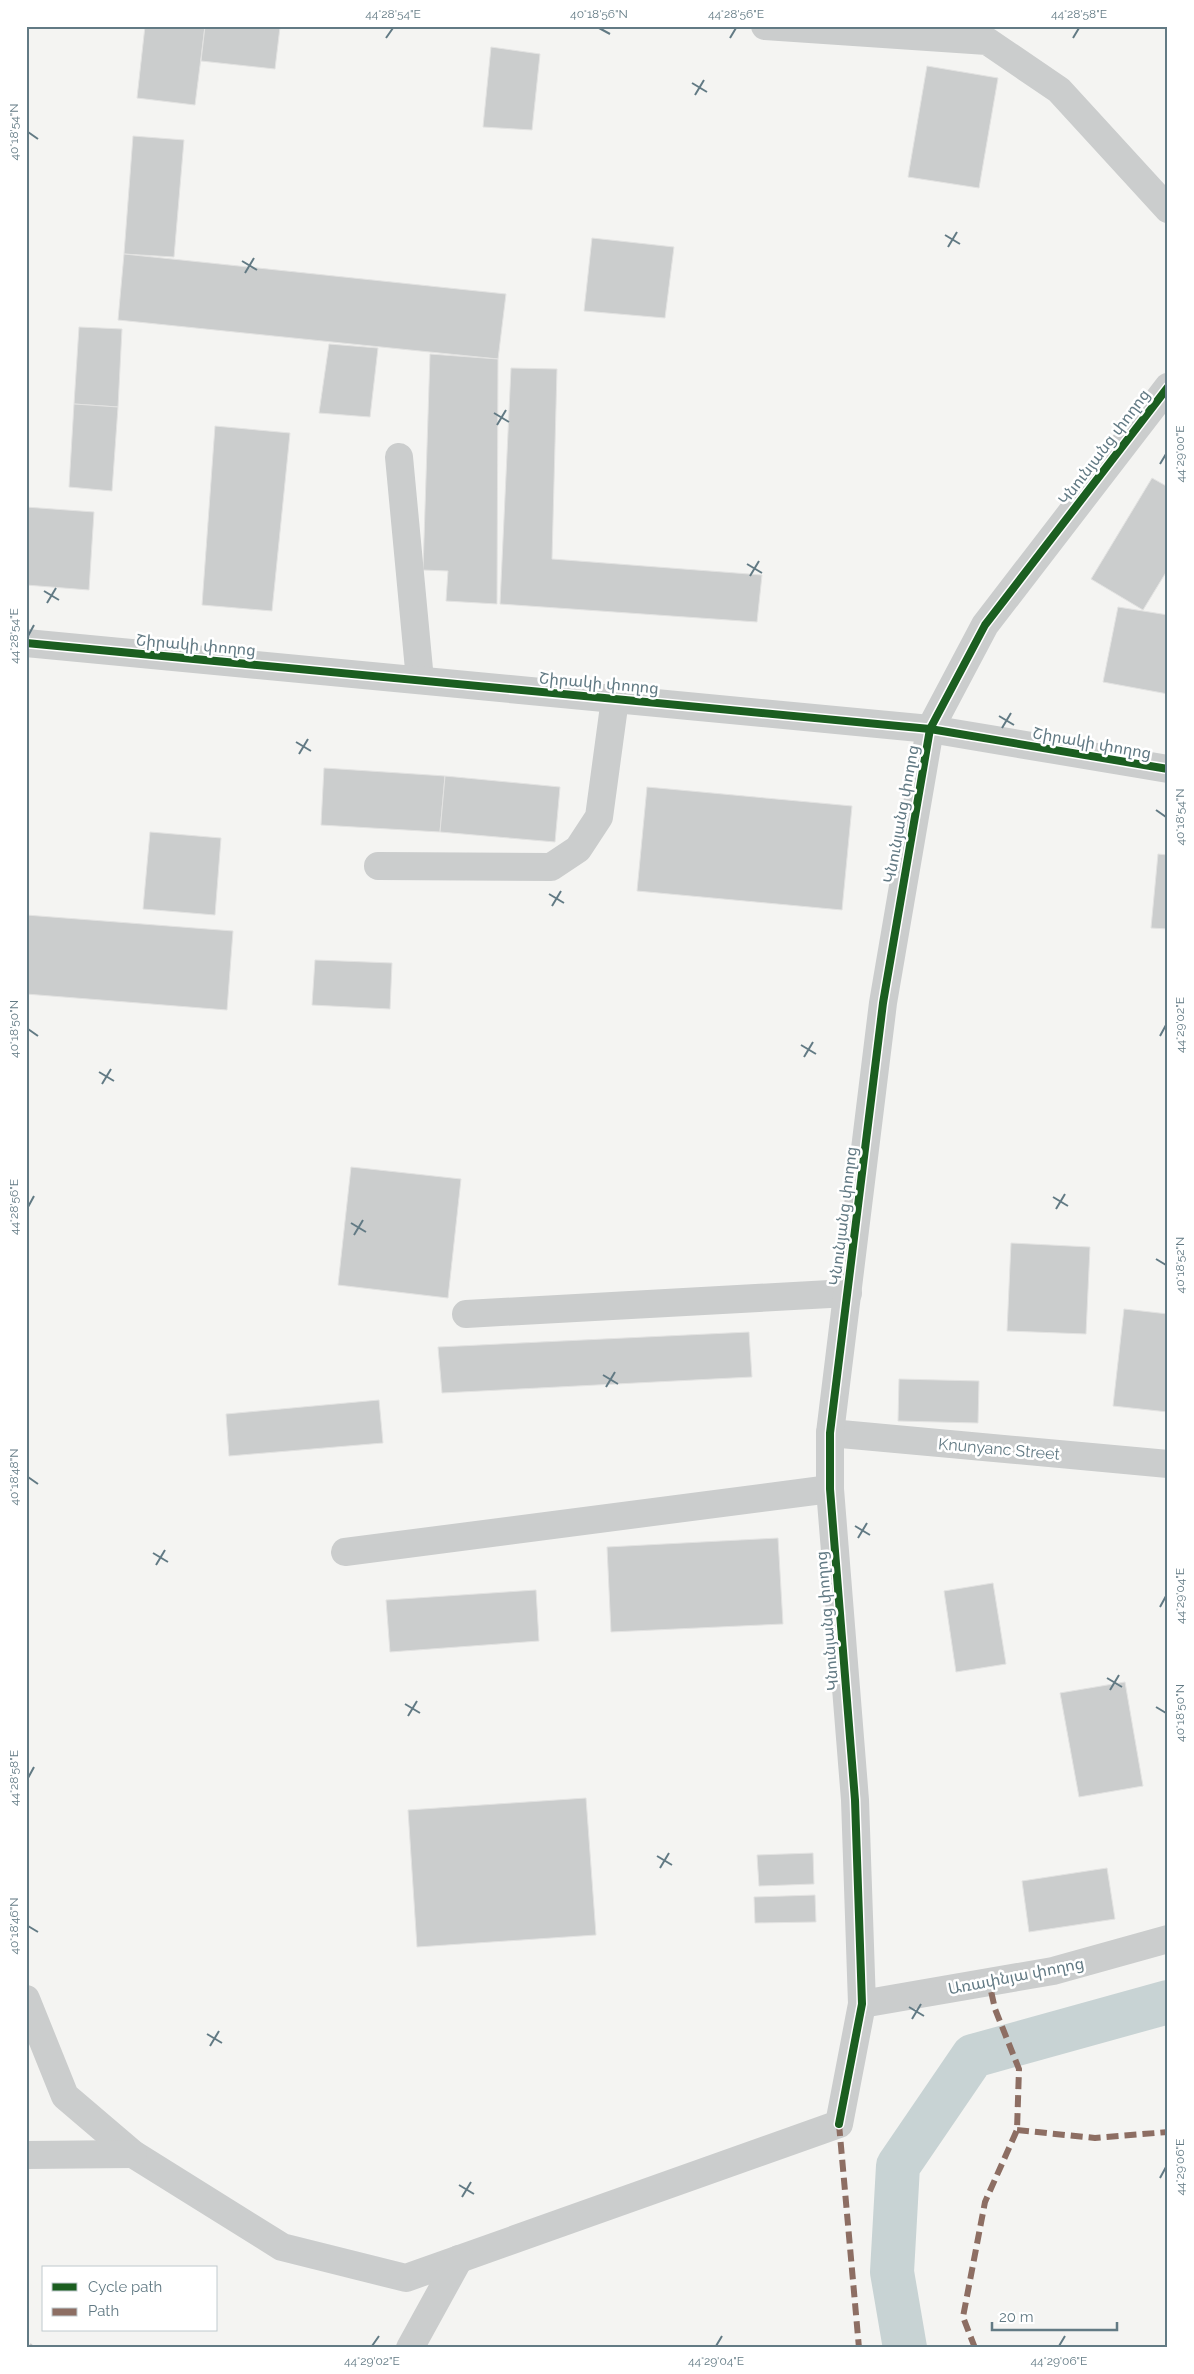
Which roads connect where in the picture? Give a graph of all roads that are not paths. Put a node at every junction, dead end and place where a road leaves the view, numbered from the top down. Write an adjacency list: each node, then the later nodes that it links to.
1 (765, 26): 2 (street)
2 (1168, 209)
3 (1168, 386): 8 (street, Կնունյանց փողոց)
4 (399, 457): 6 (street)
5 (26, 642): 6 (street, Շիրակի փողոց)
6 (420, 680): 7 (street, Շիրակի փողոց)
7 (615, 698): 8 (street, Շիրակի փողոց); 10 (street)
8 (930, 729): 9 (street, Շիրակի փողոց); 11 (street, Կնունյանց փողոց)
9 (1168, 769)
10 (378, 866)
11 (848, 1293): 12 (street); 13 (street, Կնունյանց փողոց)
12 (466, 1314)
13 (830, 1433): 14 (street, Knunyanc Street); 15 (street, Կնունյանց փողոց)
14 (1168, 1464)
15 (830, 1489): 16 (street); 19 (street, Կնունյանց փողոց)
16 (344, 1552)
17 (1168, 1939): 19 (street, Առափնյա փողոց)
18 (26, 2000): 20 (street)
19 (862, 2004): 22 (street, Կնունյանց փողոց)
20 (133, 2154): 21 (street); 22 (street)
21 (26, 2155)
22 (459, 2259): 23 (street)
23 (410, 2348)

